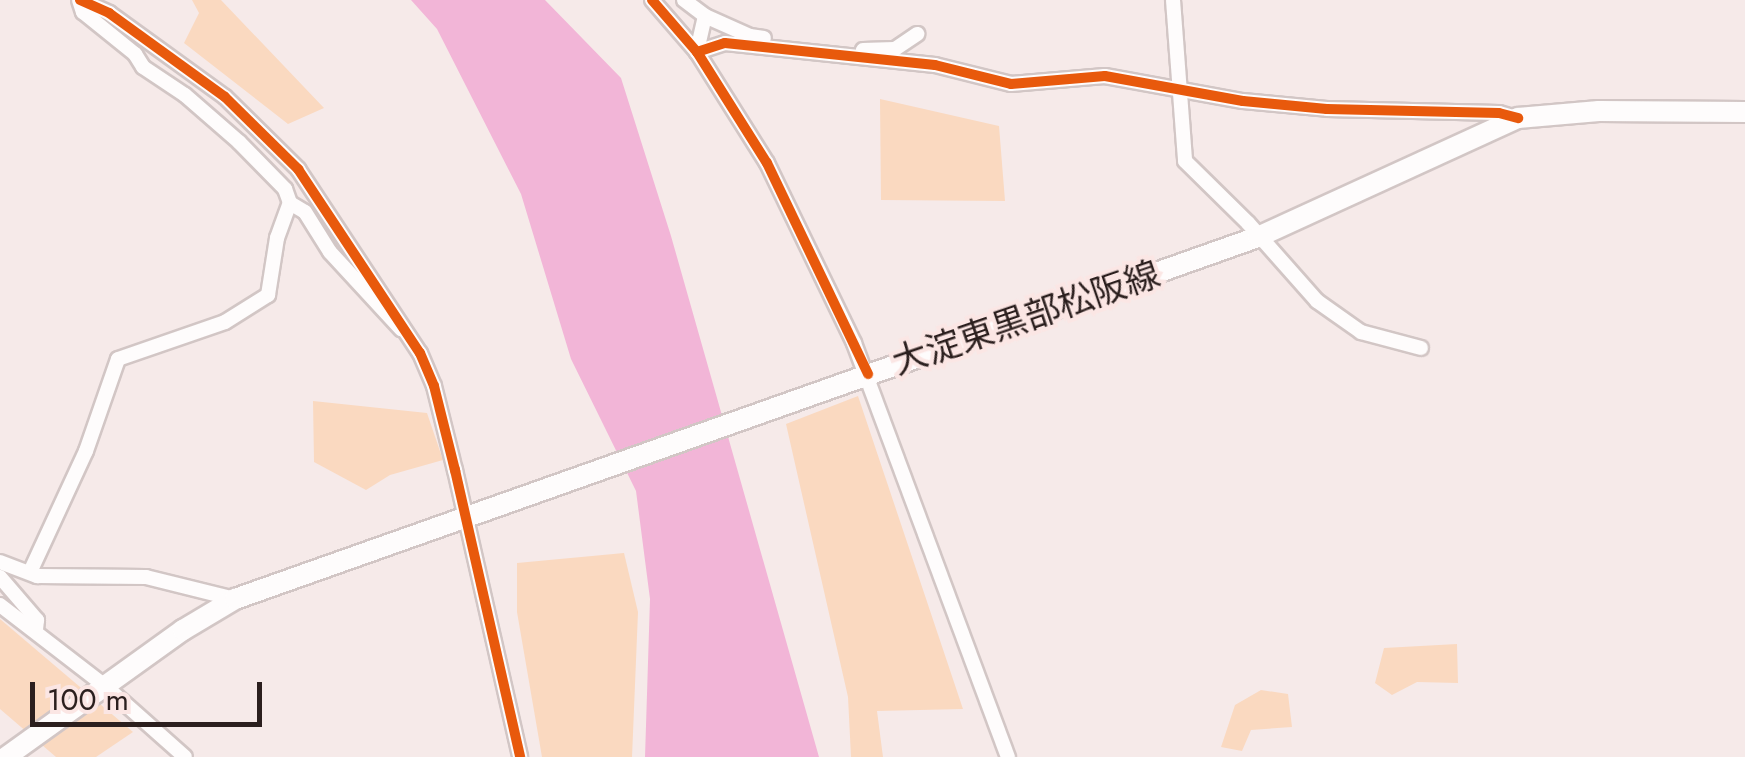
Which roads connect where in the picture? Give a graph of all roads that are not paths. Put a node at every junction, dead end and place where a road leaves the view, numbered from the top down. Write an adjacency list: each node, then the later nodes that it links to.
1 (79, 0): 12 (street); 14 (street)
2 (652, 0): 7 (street)
3 (684, 0): 5 (street)
4 (1173, 0): 9 (street)
5 (704, 16): 7 (street); 8 (street)
6 (917, 34): 8 (street)
7 (697, 52): 8 (street); 16 (street)
8 (854, 55): 9 (street)
9 (1181, 87): 11 (street); 13 (street)
10 (1745, 112): 11 (main road, 大淀東黒部松阪線)
11 (1518, 118): 13 (main road, 大淀東黒部松阪線)
12 (290, 203): 14 (street); 19 (street)
13 (1258, 236): 15 (street); 16 (main road, 大淀東黒部松阪線)
14 (409, 336): 17 (street)
15 (1421, 348)
16 (861, 376): 17 (main road, 大淀東黒部松阪線); 28 (street)
17 (470, 514): 21 (main road, 大淀東黒部松阪線); 27 (street)
18 (0, 562): 19 (street)
19 (30, 570): 21 (street)
20 (0, 577): 23 (street)
21 (236, 598): 24 (main road, 大淀東黒部松阪線)
22 (0, 604): 23 (street)
23 (36, 630): 24 (street)
24 (97, 689): 25 (main road, 大淀東黒部松阪線); 26 (street)
25 (6, 757)
26 (184, 757)
27 (520, 757)
28 (1008, 757)

